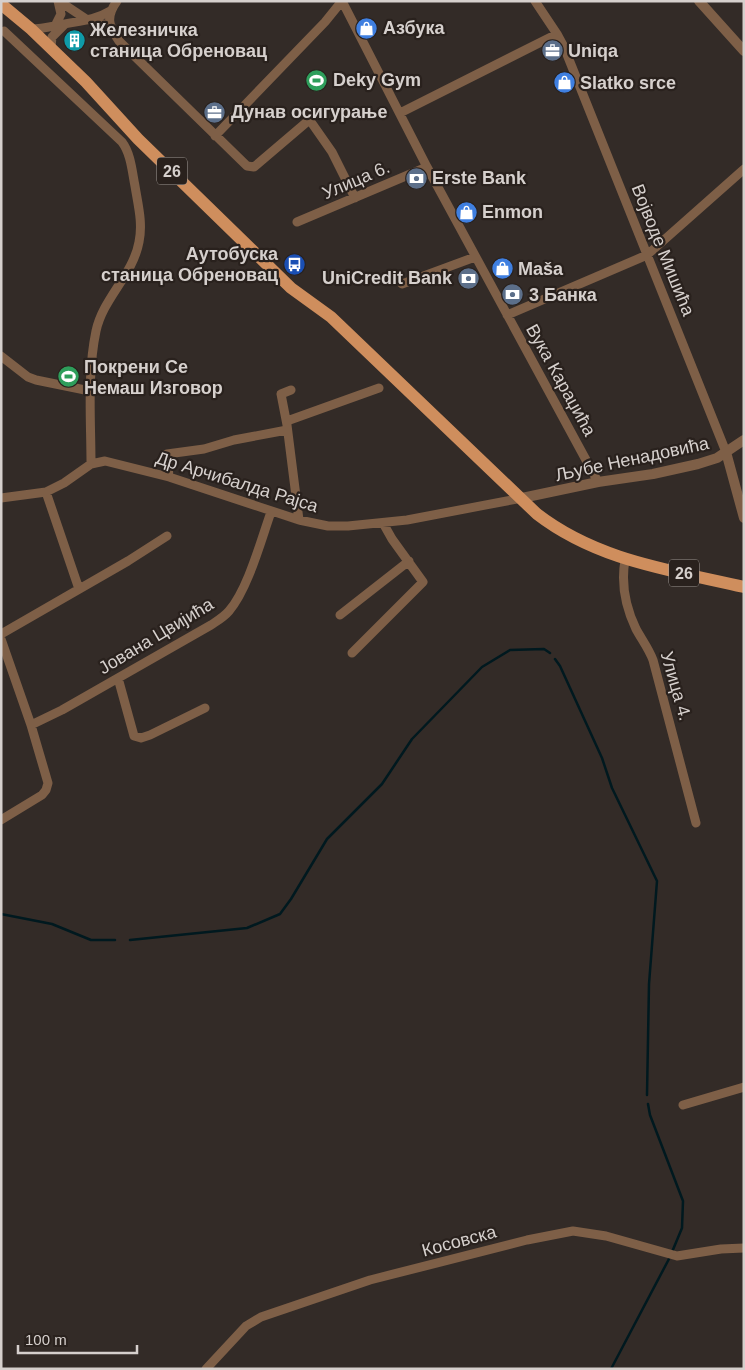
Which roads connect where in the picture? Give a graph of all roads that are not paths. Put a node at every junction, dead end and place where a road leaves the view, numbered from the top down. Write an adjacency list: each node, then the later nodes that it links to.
1 (59, 1): 8 (street); 10 (street)
2 (117, 1): 7 (street)
3 (342, 1): 17 (street, Вука Караџића); 18 (street)
4 (535, 1): 14 (street, Војводе Мишића)
5 (699, 1): 16 (street)
6 (1, 4): 12 (main road, 26)
7 (110, 11): 8 (street); 11 (street)
8 (89, 20): 9 (street); 11 (street)
9 (65, 24): 10 (street); 15 (street)
10 (55, 26): 12 (street)
11 (111, 26): 18 (street)
12 (31, 29): 15 (main road, 26)
13 (4, 31): 30 (street)
14 (557, 34): 17 (street); 23 (street, Војводе Мишића)
15 (50, 47): 39 (main road, 26)
16 (744, 51)
17 (400, 113): 19 (street, Вука Караџића)
18 (216, 136): 21 (street)
19 (427, 167): 21 (street, Улица 6.); 24 (street, Вука Караџића)
20 (744, 169): 23 (street)
21 (355, 198): 22 (street, Улица 6.)
22 (297, 222)
23 (647, 255): 26 (street); 33 (street, Војводе Мишића)
24 (475, 257): 25 (street); 26 (street, Вука Караџића)
25 (402, 284)
26 (507, 314): 36 (street, Вука Караџића)
27 (1, 356): 30 (street)
28 (379, 388): 31 (street)
29 (291, 390): 31 (street)
30 (90, 391): 34 (street)
31 (287, 425): 35 (street); 42 (street)
32 (744, 440): 33 (street, Љубе Ненадовића)
33 (726, 452): 36 (street, Љубе Ненадовића); 41 (street, Војводе Мишића)
34 (91, 464): 35 (street, Др Арчибалда Рајса); 37 (street)
35 (169, 477): 40 (street, Др Арчибалда Рајса)
36 (598, 482): 39 (street, Љубе Ненадовића)
37 (46, 492): 38 (street); 48 (street)
38 (1, 498)
39 (522, 498): 43 (street, Др Арчибалда Рајса); 45 (main road, 26)
40 (271, 512): 42 (street, Др Арчибалда Рајса); 53 (street, Јована Цвијића)
41 (744, 518)
42 (299, 520): 43 (street, Др Арчибалда Рајса)
43 (383, 523): 46 (street)
44 (167, 536): 48 (street)
45 (625, 560): 47 (main road, 26); 57 (street, Улица 4.)
46 (409, 561): 49 (street); 52 (street)
47 (744, 587)
48 (79, 589): 50 (street)
49 (340, 615)
50 (1, 634)
51 (1, 640): 55 (street)
52 (352, 652)
53 (118, 678): 54 (street); 55 (street, Јована Цвијића)
54 (205, 708)
55 (31, 725): 56 (street)
56 (1, 820)
57 (696, 823)
58 (744, 1087): 59 (street)
59 (683, 1105)
60 (744, 1248): 61 (street, Косовска)
61 (206, 1369)

